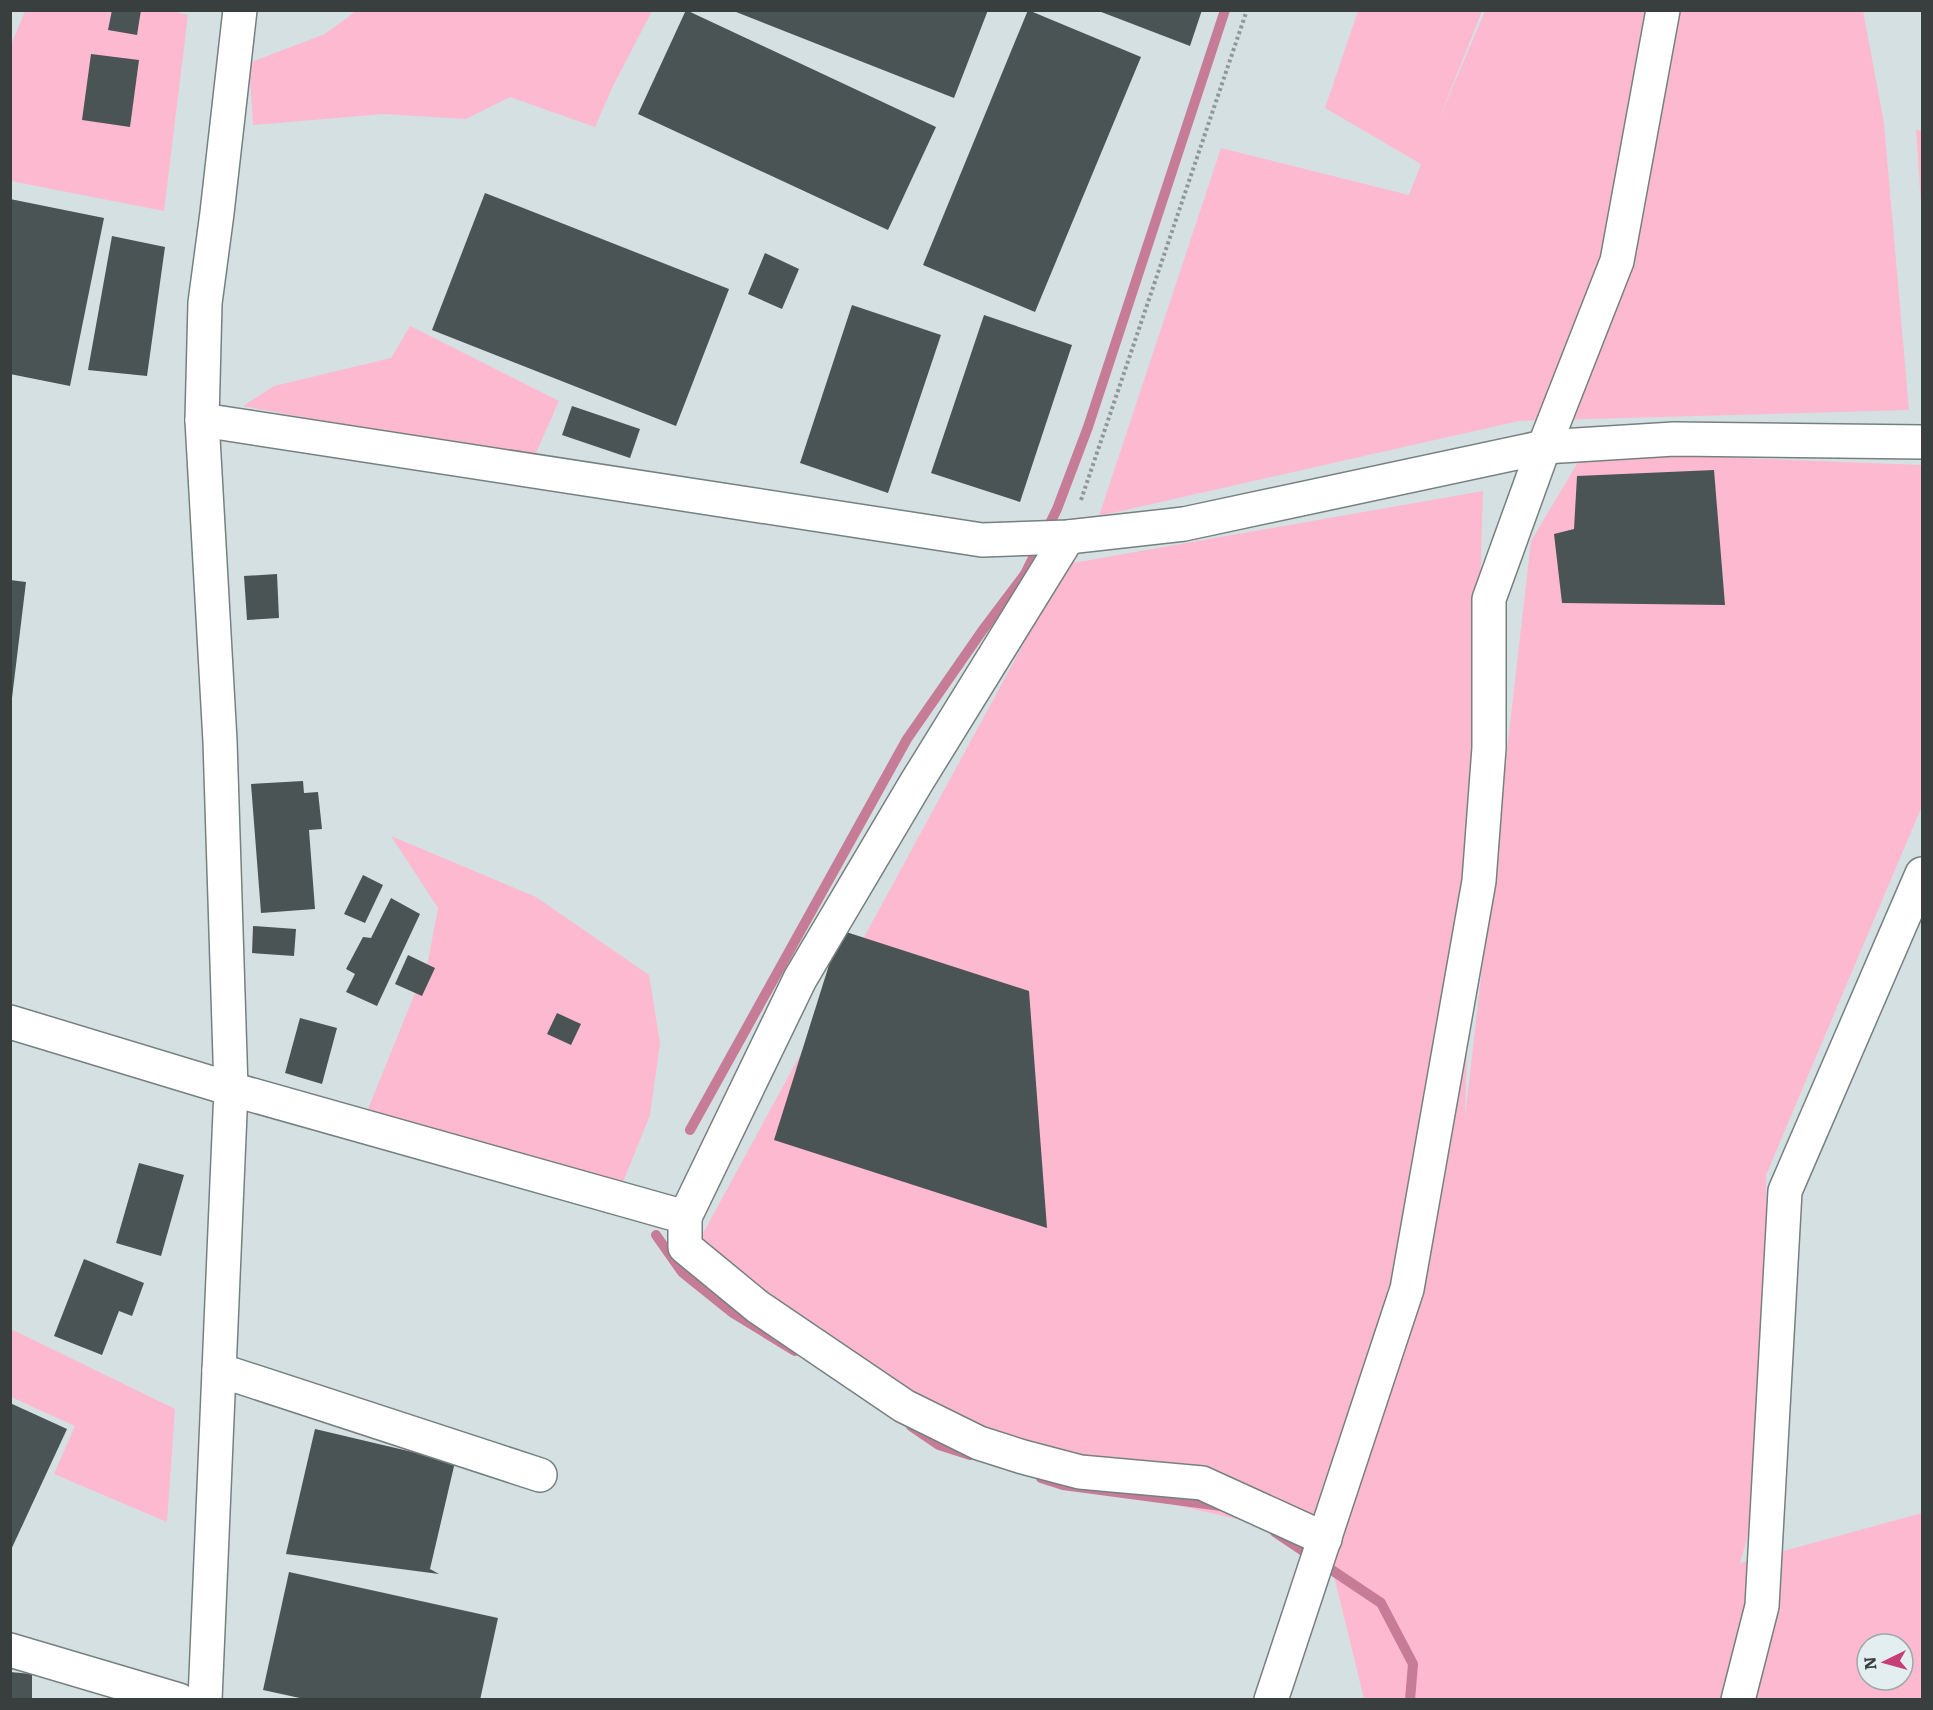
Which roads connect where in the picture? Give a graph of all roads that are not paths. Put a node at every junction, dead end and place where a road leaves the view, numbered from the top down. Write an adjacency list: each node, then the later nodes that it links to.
1 (240, 10): 3 (street)
2 (1663, 10): 5 (street)
3 (202, 420): 6 (street); 10 (street)
4 (1923, 442): 5 (street)
5 (1544, 447): 6 (street); 14 (street)
6 (1062, 537): 11 (street)
7 (1923, 874): 8 (street)
8 (1912, 922): 19 (street)
9 (10, 1022): 10 (street)
10 (231, 1089): 11 (street); 12 (street)
11 (685, 1217): 14 (street)
12 (219, 1370): 13 (street); 17 (street)
13 (540, 1474)
14 (1319, 1554): 18 (street)
15 (10, 1650): 16 (street)
16 (179, 1700)
17 (205, 1700)
18 (1271, 1700)
19 (1738, 1700)

